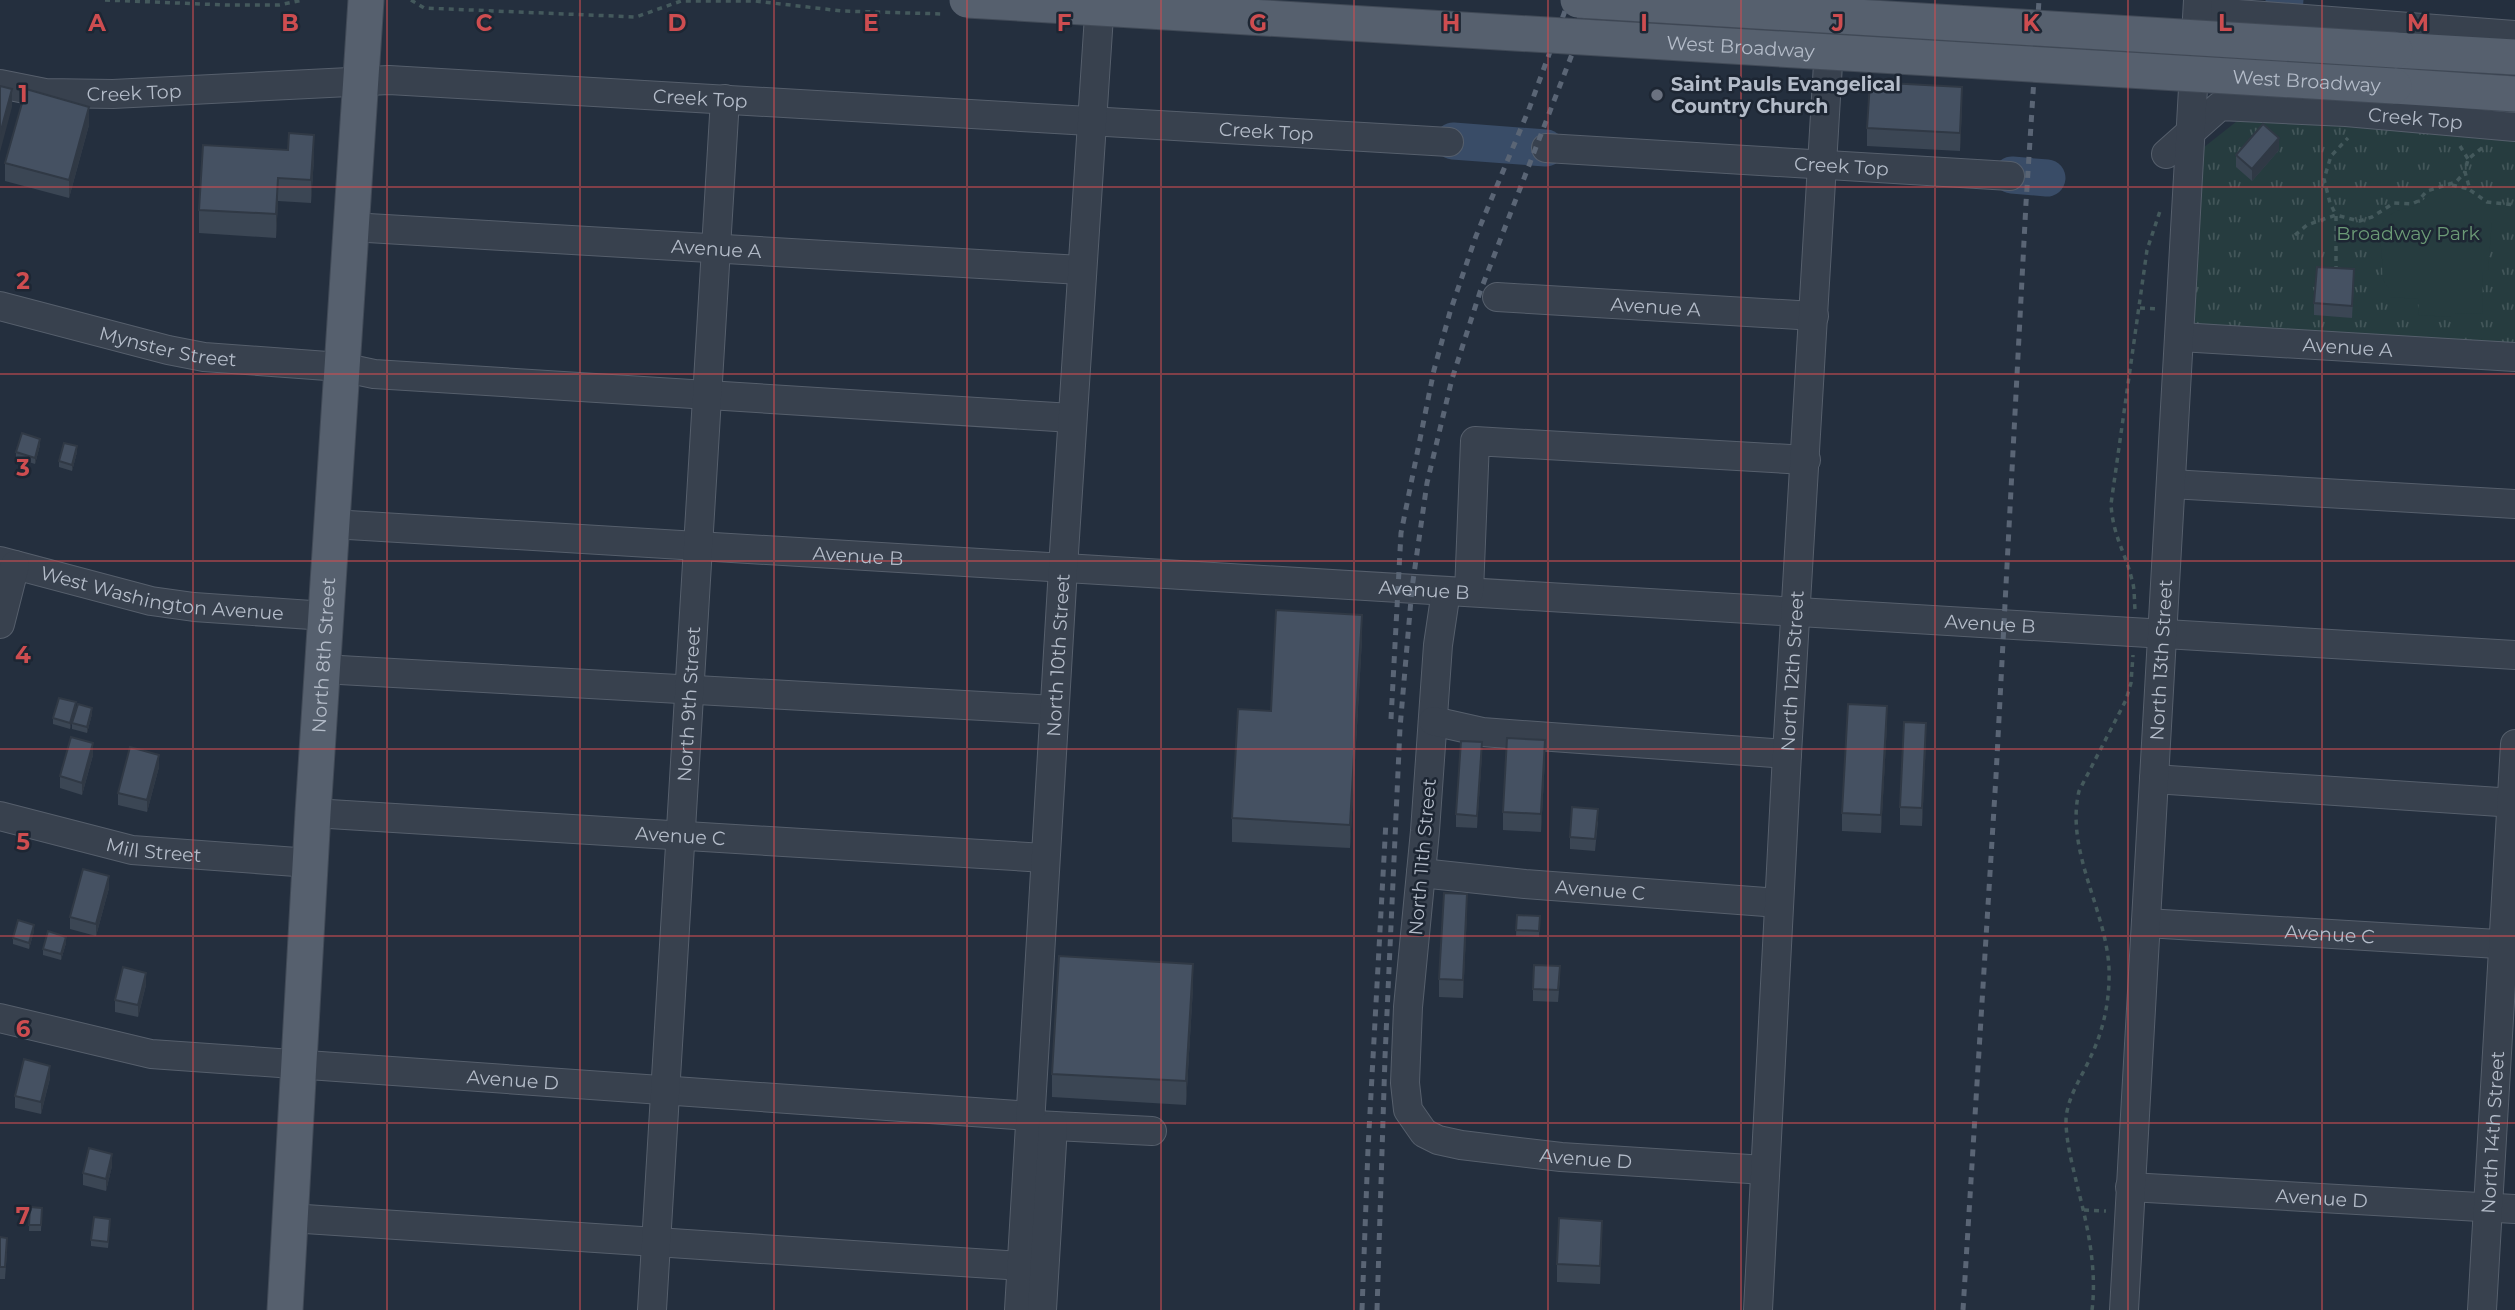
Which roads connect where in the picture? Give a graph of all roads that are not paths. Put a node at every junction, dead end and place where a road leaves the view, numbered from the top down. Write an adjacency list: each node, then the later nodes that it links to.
1 (366, 0): 9 (main road, North 8th Street)
2 (1100, 0): 13 (street, North 10th Street)
3 (1578, 0): 8 (main road, West Broadway, bridge)
4 (1832, 0): 19 (street, North 12th Street)
5 (2198, 5): 7 (street); 15 (street, North 13th Street)
6 (955, 7): 11 (main road, West Broadway, bridge)
7 (2515, 35)
8 (2515, 57)
9 (360, 80): 10 (street, Creek Top); 12 (street, Creek Top); 21 (main road, North 8th Street)
10 (0, 84)
11 (2515, 94)
12 (725, 99): 13 (street, Creek Top); 22 (street, North 9th Street)
13 (1091, 121): 16 (street, Creek Top); 23 (street, North 10th Street)
14 (2515, 127): 15 (street, Creek Top)
15 (2192, 133): 18 (street, Creek Top); 27 (street, North 13th Street)
16 (1449, 142)
17 (1546, 148): 19 (street, Creek Top)
18 (2166, 154)
19 (1822, 164): 20 (street, Creek Top); 26 (street, North 12th Street)
20 (2010, 176)
21 (351, 227): 22 (street, Avenue A); 29 (main road, North 8th Street)
22 (716, 249): 23 (street, Avenue A); 30 (street, North 9th Street)
23 (1082, 270): 31 (street, North 10th Street)
24 (1497, 298): 26 (street, Avenue A)
25 (0, 306): 29 (street, Mynster Street)
26 (1814, 316): 32 (street, North 12th Street)
27 (2180, 337): 28 (street, Avenue A); 33 (street, North 13th Street)
28 (2515, 357)
29 (341, 367): 30 (street, Mynster Street); 35 (main road, North 8th Street)
30 (707, 395): 31 (street, Mynster Street); 36 (street, North 9th Street)
31 (1072, 418): 38 (street, North 10th Street)
32 (1806, 460): 39 (street, North 11th Street); 40 (street, North 12th Street)
33 (2171, 484): 34 (street); 43 (street, North 13th Street)
34 (2515, 503)
35 (332, 524): 36 (street, Avenue B); 41 (main road, North 8th Street)
36 (698, 546): 38 (street, Avenue B); 46 (street, North 9th Street)
37 (8, 563): 41 (street, West Washington Avenue); 42 (street)
38 (1063, 568): 39 (street, Avenue B); 47 (street, North 10th Street)
39 (1458, 592): 40 (street, Avenue B); 48 (street, North 11th Street)
40 (1796, 612): 43 (street, Avenue B); 50 (street, North 12th Street)
41 (326, 616): 45 (main road, North 8th Street)
42 (0, 624)
43 (2162, 634): 44 (street, Avenue B); 51 (street, North 13th Street)
44 (2515, 655)
45 (322, 669): 46 (street); 53 (main road, North 8th Street)
46 (689, 688): 47 (street); 55 (street, North 9th Street)
47 (1054, 710): 56 (street, North 10th Street)
48 (1433, 721): 50 (street); 58 (street, North 11th Street)
49 (2515, 744): 52 (street, North 14th Street)
50 (1787, 754): 59 (street, North 12th Street)
51 (2154, 779): 52 (street); 60 (street, North 13th Street)
52 (2513, 803): 61 (street, North 14th Street)
53 (313, 813): 55 (street, Avenue C); 57 (main road, North 8th Street)
54 (0, 816): 57 (street, Mill Street)
55 (680, 836): 56 (street, Avenue C); 64 (street, North 9th Street)
56 (1045, 858): 66 (street, North 10th Street)
57 (310, 863): 63 (main road, North 8th Street)
58 (1421, 873): 59 (street, Avenue C); 65 (street, North 11th Street)
59 (1779, 903): 68 (street, North 12th Street)
60 (2146, 923): 61 (street, Avenue C); 69 (street, North 13th Street)
61 (2509, 944): 70 (street, North 14th Street)
62 (0, 1018): 63 (street, Avenue D)
63 (299, 1064): 64 (street, Avenue D); 71 (main road, North 8th Street)
64 (664, 1091): 66 (street, Avenue D); 72 (street, North 9th Street)
65 (1415, 1122): 68 (street, Avenue D)
66 (1037, 1123): 67 (street, Avenue D); 73 (street, North 10th Street); 77 (street)
67 (1152, 1131)
68 (1765, 1171): 78 (street, North 12th Street)
69 (2130, 1187): 70 (street, Avenue D); 79 (street, North 13th Street)
70 (2502, 1208): 80 (street, North 14th Street)
71 (290, 1218): 72 (street); 74 (main road, North 8th Street)
72 (656, 1242): 73 (street); 75 (street, North 9th Street)
73 (1021, 1266): 76 (street, North 10th Street)
74 (285, 1310)
75 (652, 1310)
76 (1018, 1310)
77 (1042, 1310)
78 (1758, 1310)
79 (2124, 1310)
80 (2482, 1310)

